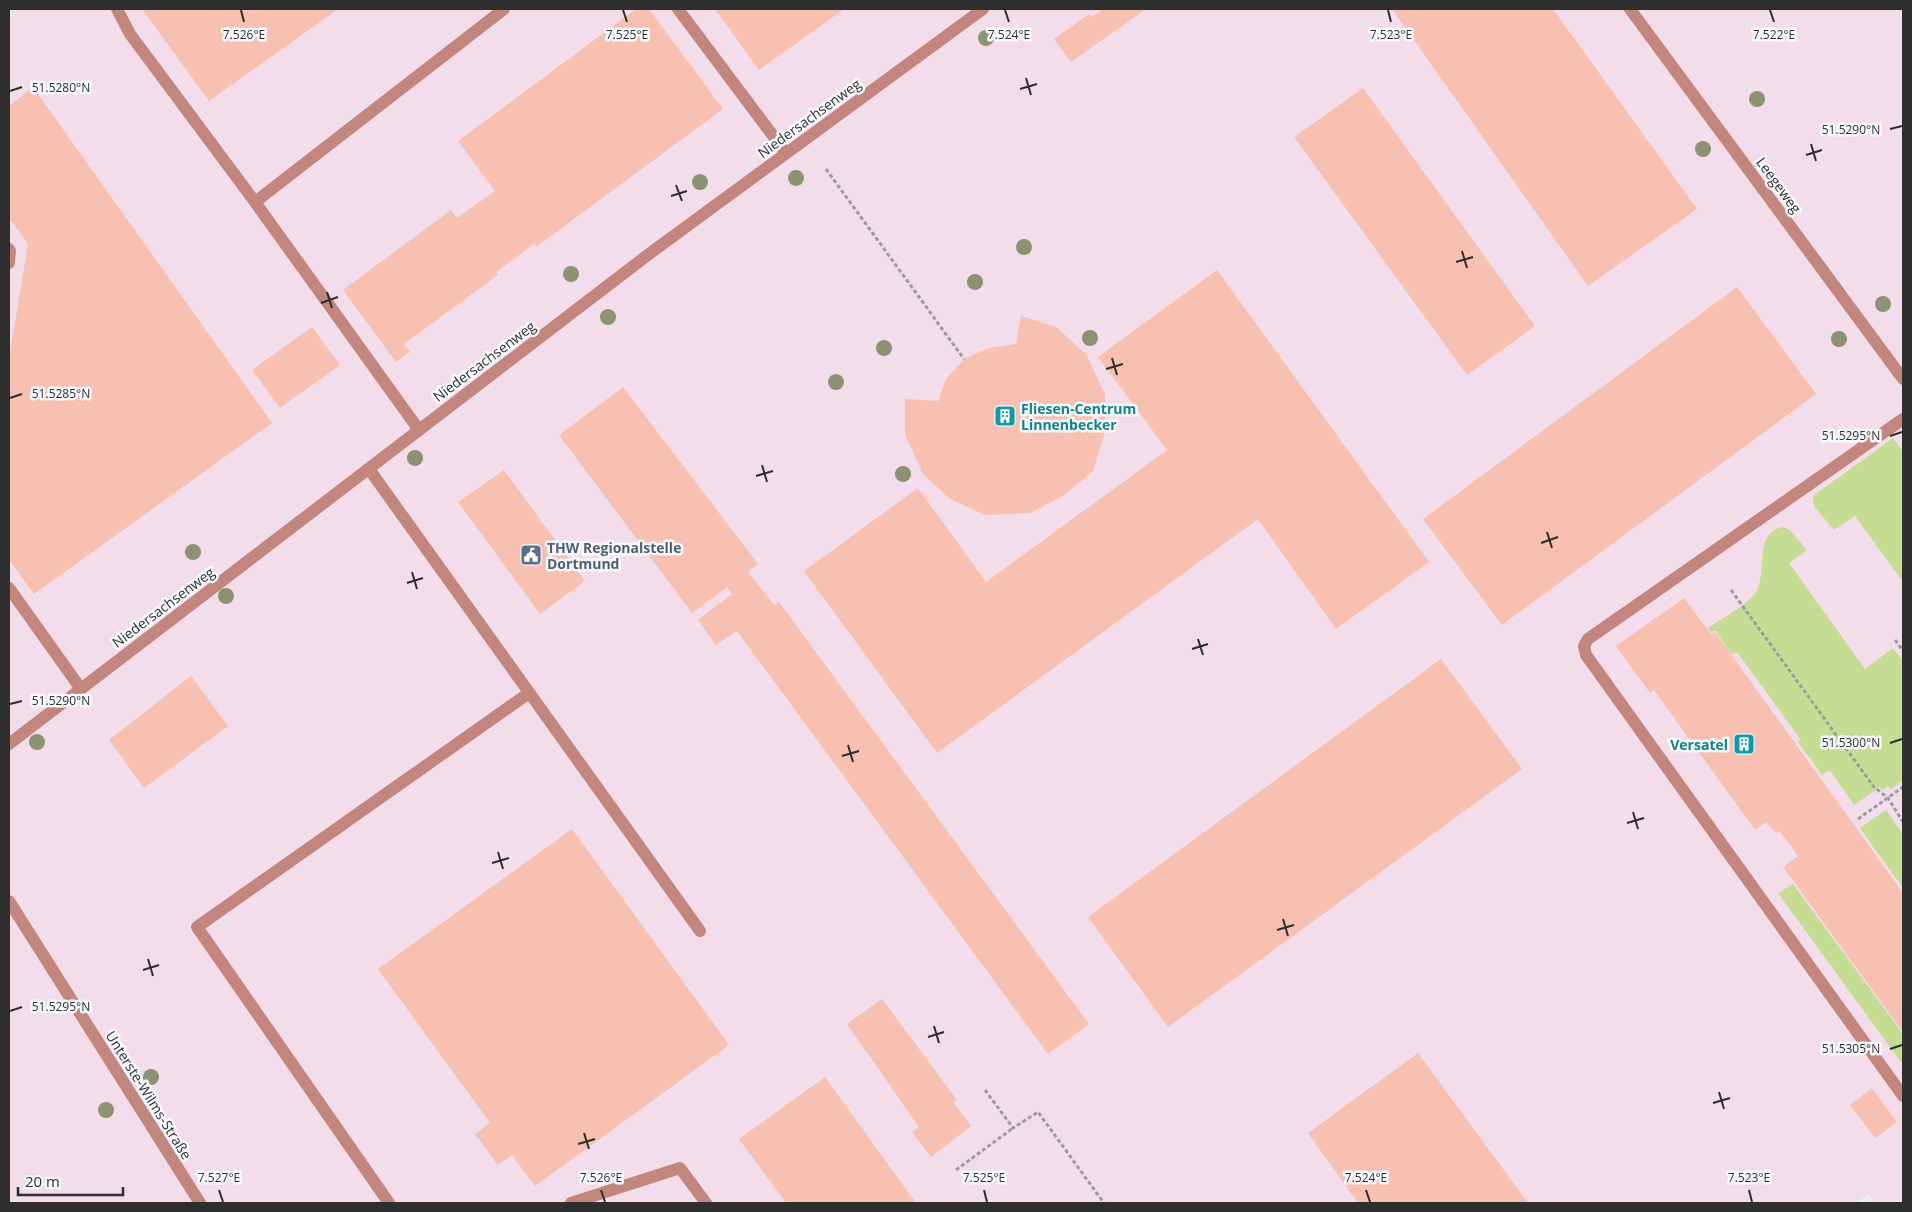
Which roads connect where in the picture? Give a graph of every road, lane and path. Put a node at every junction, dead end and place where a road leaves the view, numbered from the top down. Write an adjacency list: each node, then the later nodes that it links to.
1 (117, 9): 8 (street)
2 (504, 9): 8 (street)
3 (678, 9): 6 (street)
4 (983, 9): 6 (street, Niedersachsenweg)
5 (1630, 9): 12 (street, Leegeweg)
6 (786, 153): 14 (street, Niedersachsenweg)
7 (826, 169): 11 (path)
8 (254, 202): 14 (street)
9 (9, 249): 10 (street)
10 (9, 263)
11 (964, 359)
12 (1903, 379)
13 (1903, 419): 30 (street)
14 (419, 430): 15 (street, Niedersachsenweg)
15 (369, 469): 20 (street, Niedersachsenweg); 21 (street)
16 (9, 588): 20 (street)
17 (1732, 590): 24 (path)
18 (1895, 640): 19 (path)
19 (1903, 651)
20 (81, 688): 22 (street, Niedersachsenweg)
21 (529, 693): 28 (street); 34 (street)
22 (9, 744)
23 (1903, 787): 24 (path)
24 (1888, 798): 25 (path); 26 (path)
25 (1858, 819)
26 (1903, 822)
27 (9, 901): 33 (street, Unterste-Wilms-Straße)
28 (700, 931)
29 (985, 1090): 31 (path)
30 (1903, 1096)
31 (1013, 1128): 32 (path); 37 (path)
32 (956, 1170)
33 (200, 1203)
34 (389, 1203)
35 (571, 1203): 36 (street)
36 (706, 1203)
37 (1104, 1203)

